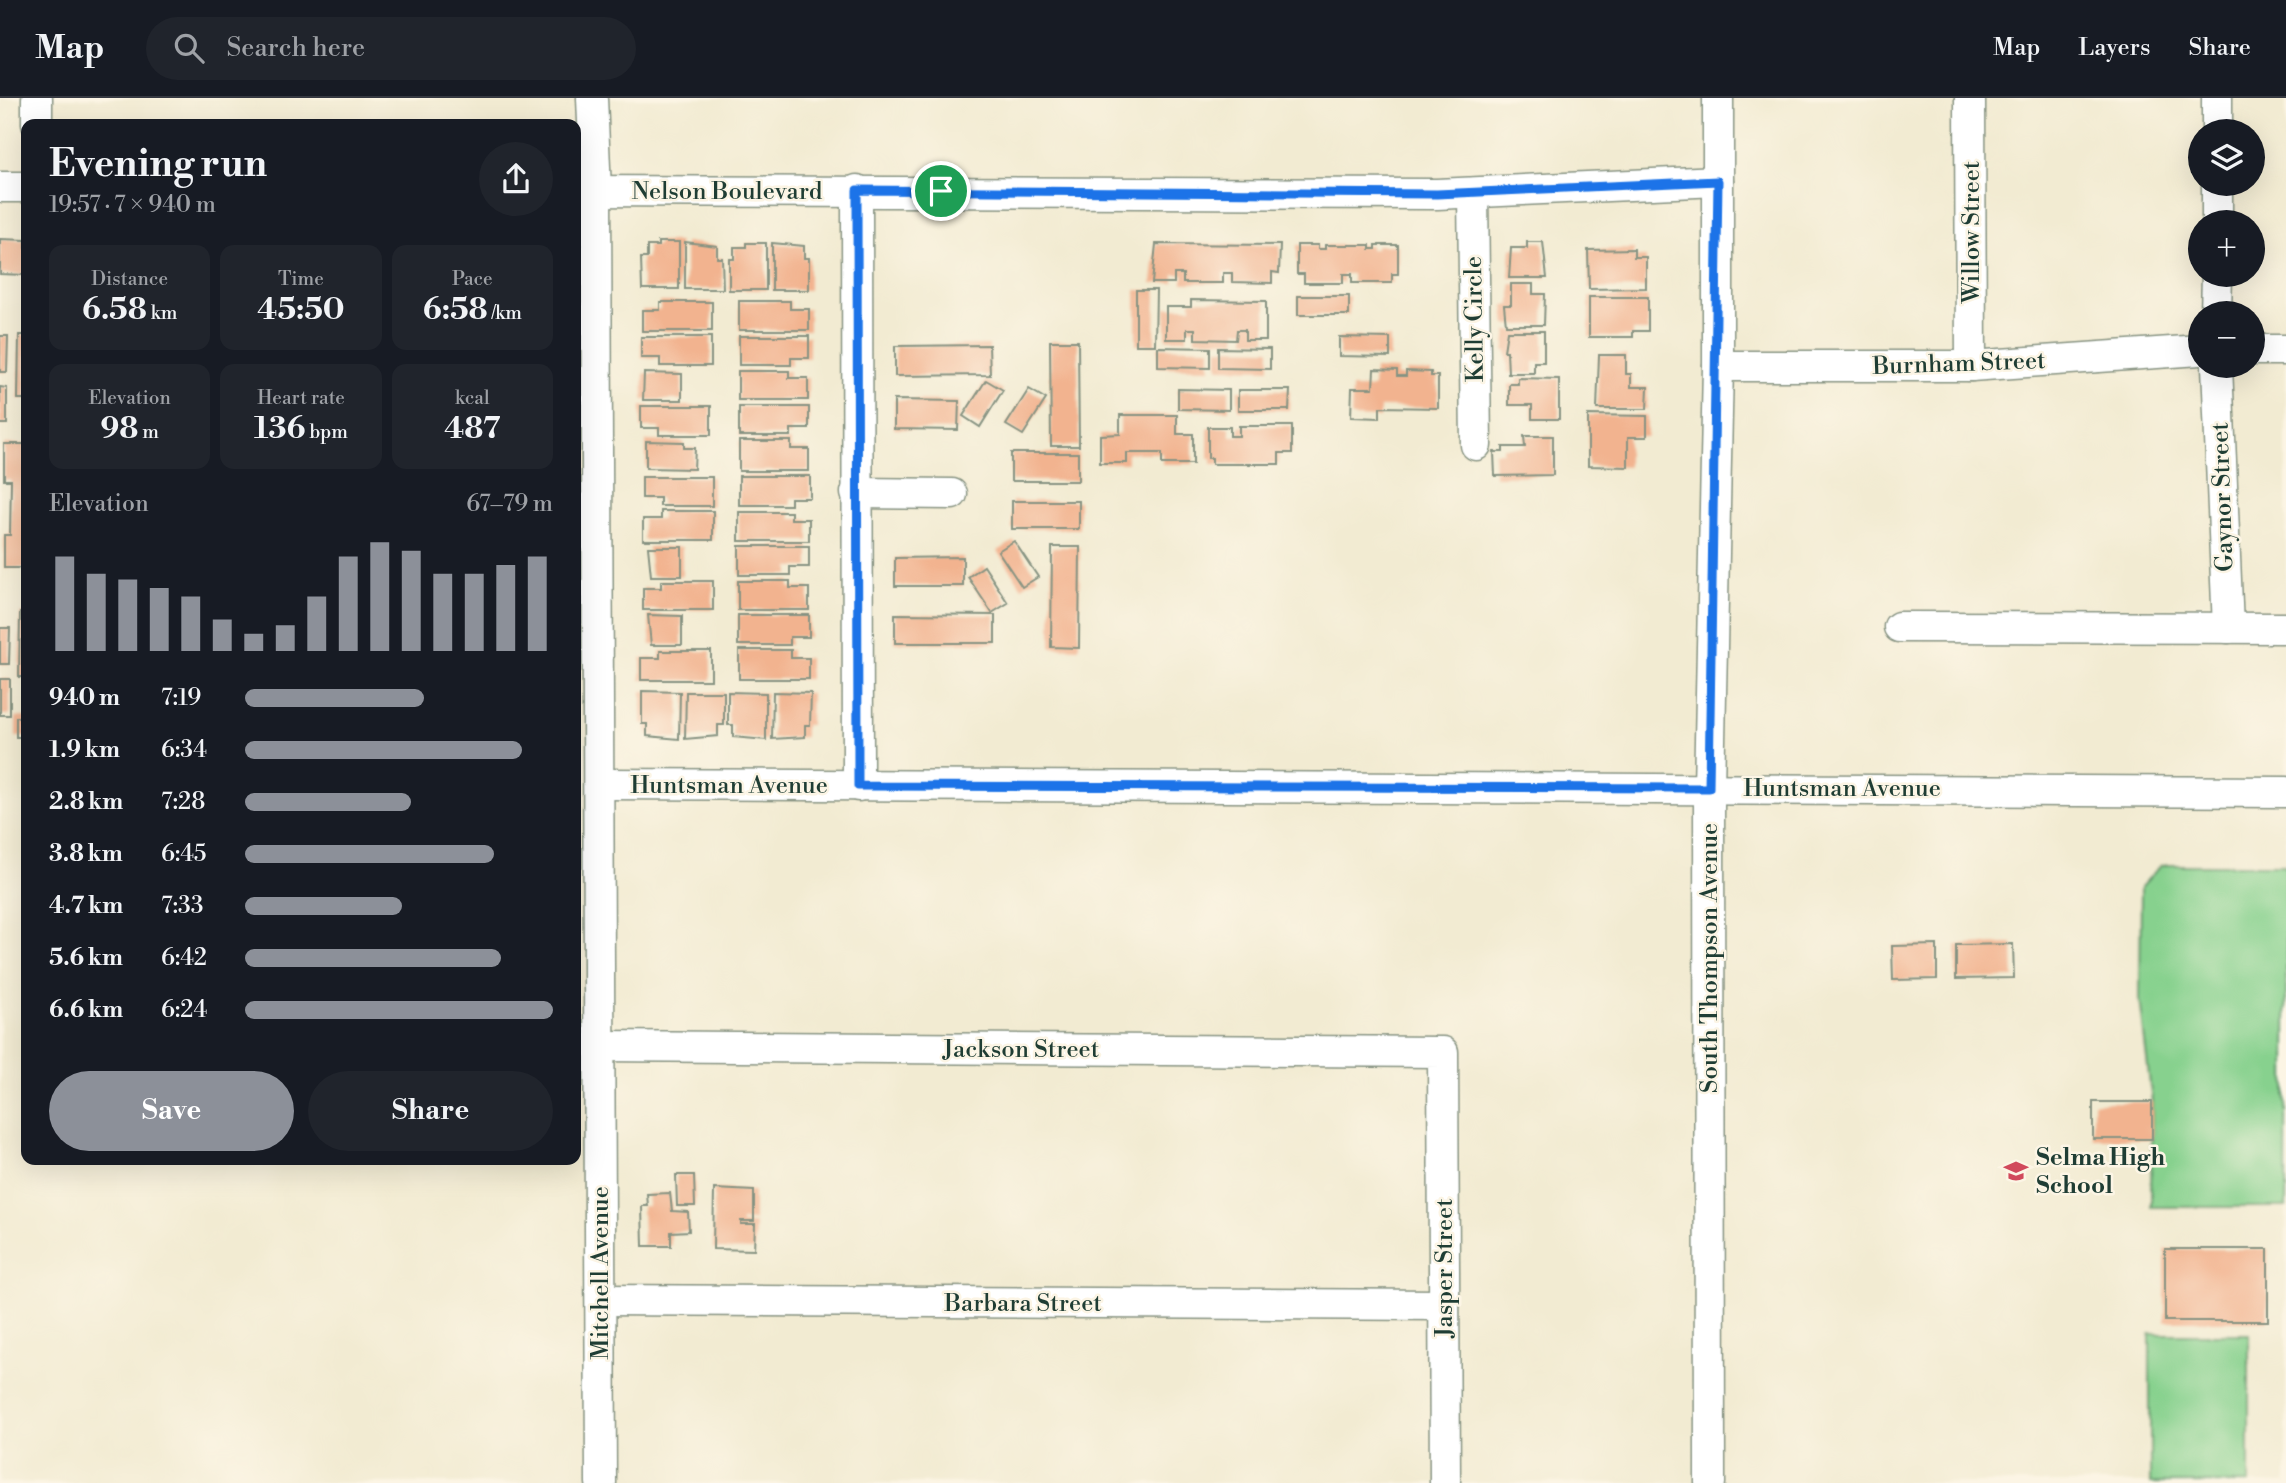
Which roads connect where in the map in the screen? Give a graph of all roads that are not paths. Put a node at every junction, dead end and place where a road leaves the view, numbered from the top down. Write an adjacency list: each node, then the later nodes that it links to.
1 (37, 98): 6 (street)
2 (592, 98): 12 (street, Mitchell Avenue)
3 (1718, 98): 8 (street, South Thompson Avenue)
4 (1970, 98): 18 (street, Willow Street)
5 (2217, 98): 7 (street)
6 (37, 119)
7 (2217, 119)
8 (1718, 181): 13 (street, Nelson Boulevard); 17 (street, South Thompson Avenue)
9 (0, 187): 10 (street)
10 (21, 187)
11 (857, 190): 12 (street, Nelson Boulevard); 13 (street, Nelson Boulevard); 21 (street)
12 (586, 191): 26 (street, Mitchell Avenue)
13 (1473, 193): 20 (street, Kelly Circle)
14 (2265, 350): 15 (street)
15 (2286, 350)
16 (2188, 351): 18 (street, Burnham Street)
17 (1718, 366): 18 (street, Burnham Street); 28 (street, South Thompson Avenue)
18 (1971, 366)
19 (2218, 378): 24 (street, Gaynor Street)
20 (1476, 444)
21 (856, 493): 22 (street); 27 (street)
22 (952, 494)
23 (1899, 627): 24 (street)
24 (2228, 628): 25 (street)
25 (2286, 628)
26 (601, 784): 27 (street, Huntsman Avenue); 30 (street, Mitchell Avenue)
27 (858, 786): 28 (street, Huntsman Avenue)
28 (1709, 788): 29 (street, Huntsman Avenue); 36 (street, South Thompson Avenue)
29 (2286, 792)
30 (599, 1046): 31 (street, Jackson Street); 32 (street, Mitchell Avenue)
31 (1443, 1052): 33 (street, Jasper Street)
32 (601, 1300): 33 (street, Barbara Street); 34 (street, Mitchell Avenue)
33 (1444, 1305): 35 (street, Jasper Street)
34 (601, 1483)
35 (1445, 1483)
36 (1710, 1483)

